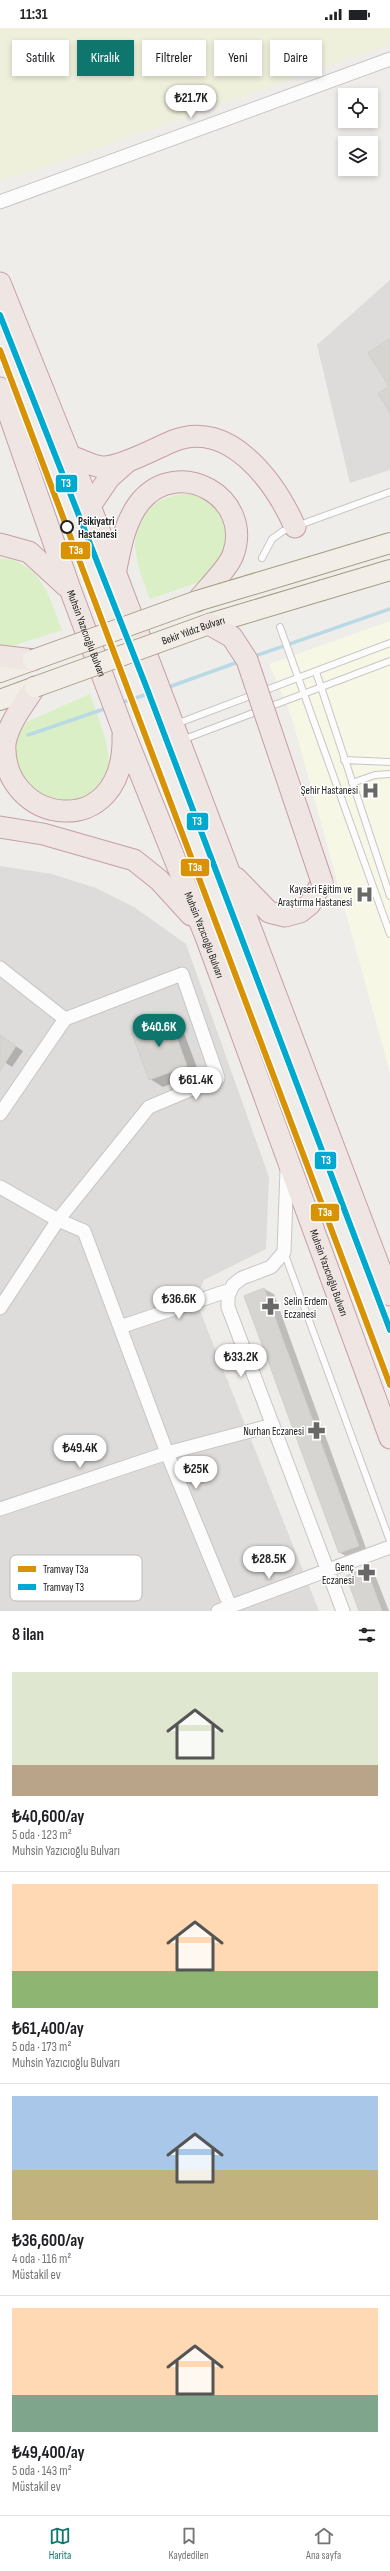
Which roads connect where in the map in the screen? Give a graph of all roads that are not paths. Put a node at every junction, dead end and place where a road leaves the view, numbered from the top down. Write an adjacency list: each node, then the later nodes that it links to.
1 (390, 59): 2 (street)
2 (0, 202)
3 (0, 283): 5 (highway)
4 (0, 388): 15 (highway, Muhsin Yazıcıoğlu Bulvarı)
5 (70, 456): 6 (highway); 8 (highway)
6 (129, 460): 8 (highway); 9 (highway)
7 (390, 492): 9 (lane)
8 (90, 506): 14 (highway)
9 (295, 526): 12 (lane)
10 (390, 543): 16 (main road, bridge)
11 (0, 544): 15 (highway)
12 (262, 558)
13 (390, 570): 17 (main road, Bekir Yıldız Bulvarı, bridge)
14 (115, 575): 16 (highway); 30 (highway, bridge)
15 (70, 589): 31 (highway, Muhsin Yazıcıoğlu Bulvarı, bridge)
16 (197, 601): 21 (main road, bridge)
17 (209, 624): 26 (main road, Bekir Yıldız Bulvarı, bridge); 37 (highway, bridge)
18 (280, 627): 25 (lane)
19 (390, 643): 24 (lane)
20 (0, 656): 21 (highway)
21 (33, 660): 23 (main road)
22 (390, 661): 27 (lane)
23 (0, 672)
24 (316, 672): 25 (lane); 27 (lane)
25 (298, 678): 28 (lane); 30 (lane)
26 (35, 687): 29 (main road, Bekir Yıldız Bulvarı); 31 (highway)
27 (320, 687): 28 (lane); 32 (lane)
28 (304, 693): 30 (lane); 39 (lane)
29 (0, 700)
30 (172, 724): 37 (highway)
31 (123, 730): 40 (highway, Muhsin Yazıcıoğlu Bulvarı)
32 (344, 760): 33 (lane); 35 (lane)
33 (390, 762)
34 (390, 774): 35 (lane)
35 (352, 783): 38 (lane)
36 (0, 827): 40 (highway)
37 (228, 870): 49 (highway)
38 (390, 896)
39 (390, 934)
40 (206, 937): 44 (highway, Muhsin Yazıcıoğlu Bulvarı)
41 (0, 968): 42 (street)
42 (65, 1019): 43 (street); 46 (street)
43 (0, 1114)
44 (288, 1160): 47 (street); 53 (highway, Muhsin Yazıcıoğlu Bulvarı)
45 (0, 1187): 46 (street)
46 (58, 1220): 50 (street); 51 (street)
47 (284, 1252): 48 (street); 56 (lane)
48 (230, 1290): 51 (street); 52 (street)
49 (390, 1295)
50 (0, 1308)
51 (120, 1327): 54 (street)
52 (272, 1425): 54 (street); 58 (street)
53 (390, 1438)
54 (167, 1453): 55 (street); 59 (street)
55 (0, 1509)
56 (390, 1541)
57 (390, 1547): 58 (street)
58 (328, 1572): 59 (street); 61 (street)
59 (231, 1609): 60 (street)
60 (218, 1611)
61 (343, 1611)

